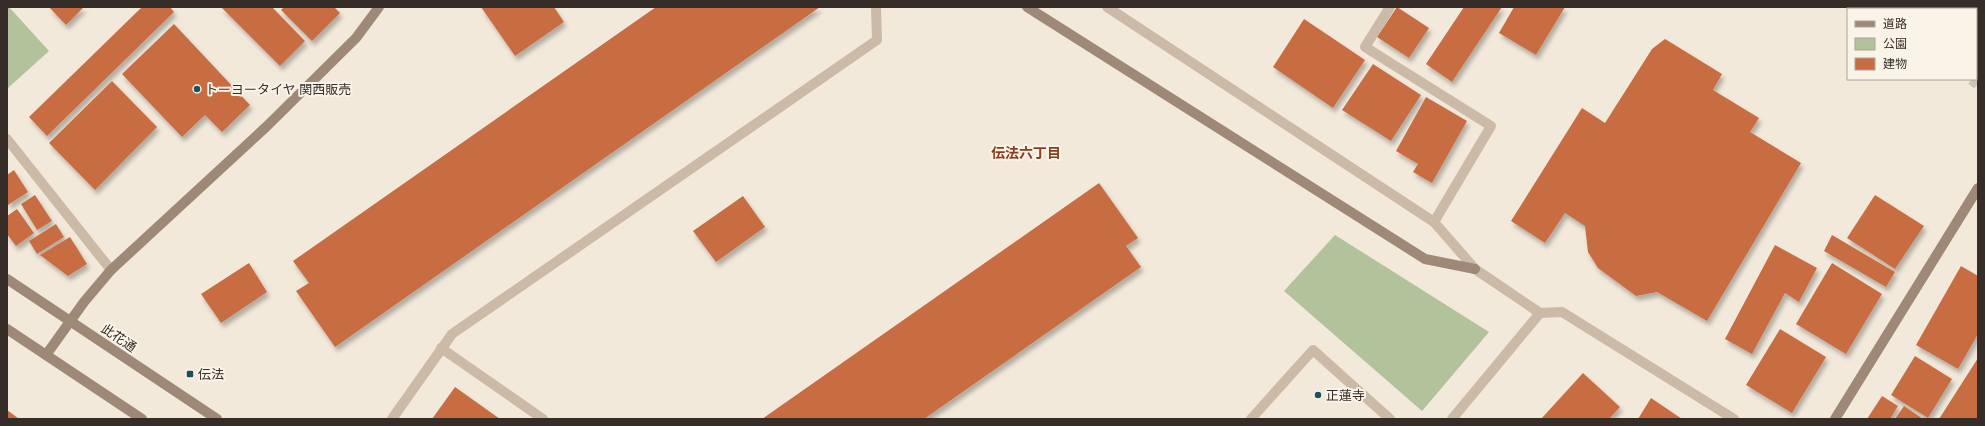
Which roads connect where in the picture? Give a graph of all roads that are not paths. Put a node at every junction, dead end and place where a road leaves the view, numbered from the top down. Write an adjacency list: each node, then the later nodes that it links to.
1 (876, 7): 15 (street)
2 (1027, 7): 9 (street)
3 (1107, 7): 8 (street)
4 (1390, 7): 8 (street)
5 (374, 9): 10 (street)
6 (7, 139): 10 (street)
7 (1978, 188): 25 (street)
8 (1434, 222): 9 (street)
9 (1475, 269): 12 (street)
10 (111, 270): 13 (street)
11 (7, 279): 13 (street, 此花通)
12 (1540, 313): 23 (street); 24 (street)
13 (70, 321): 16 (street); 18 (street, 此花通)
14 (7, 329): 16 (street)
15 (442, 348): 19 (street); 20 (street)
16 (46, 355): 17 (street)
17 (142, 419)
18 (217, 419)
19 (392, 419)
20 (542, 419)
21 (1251, 419): 22 (street)
22 (1390, 419)
23 (1452, 419)
24 (1734, 419)
25 (1835, 419)

